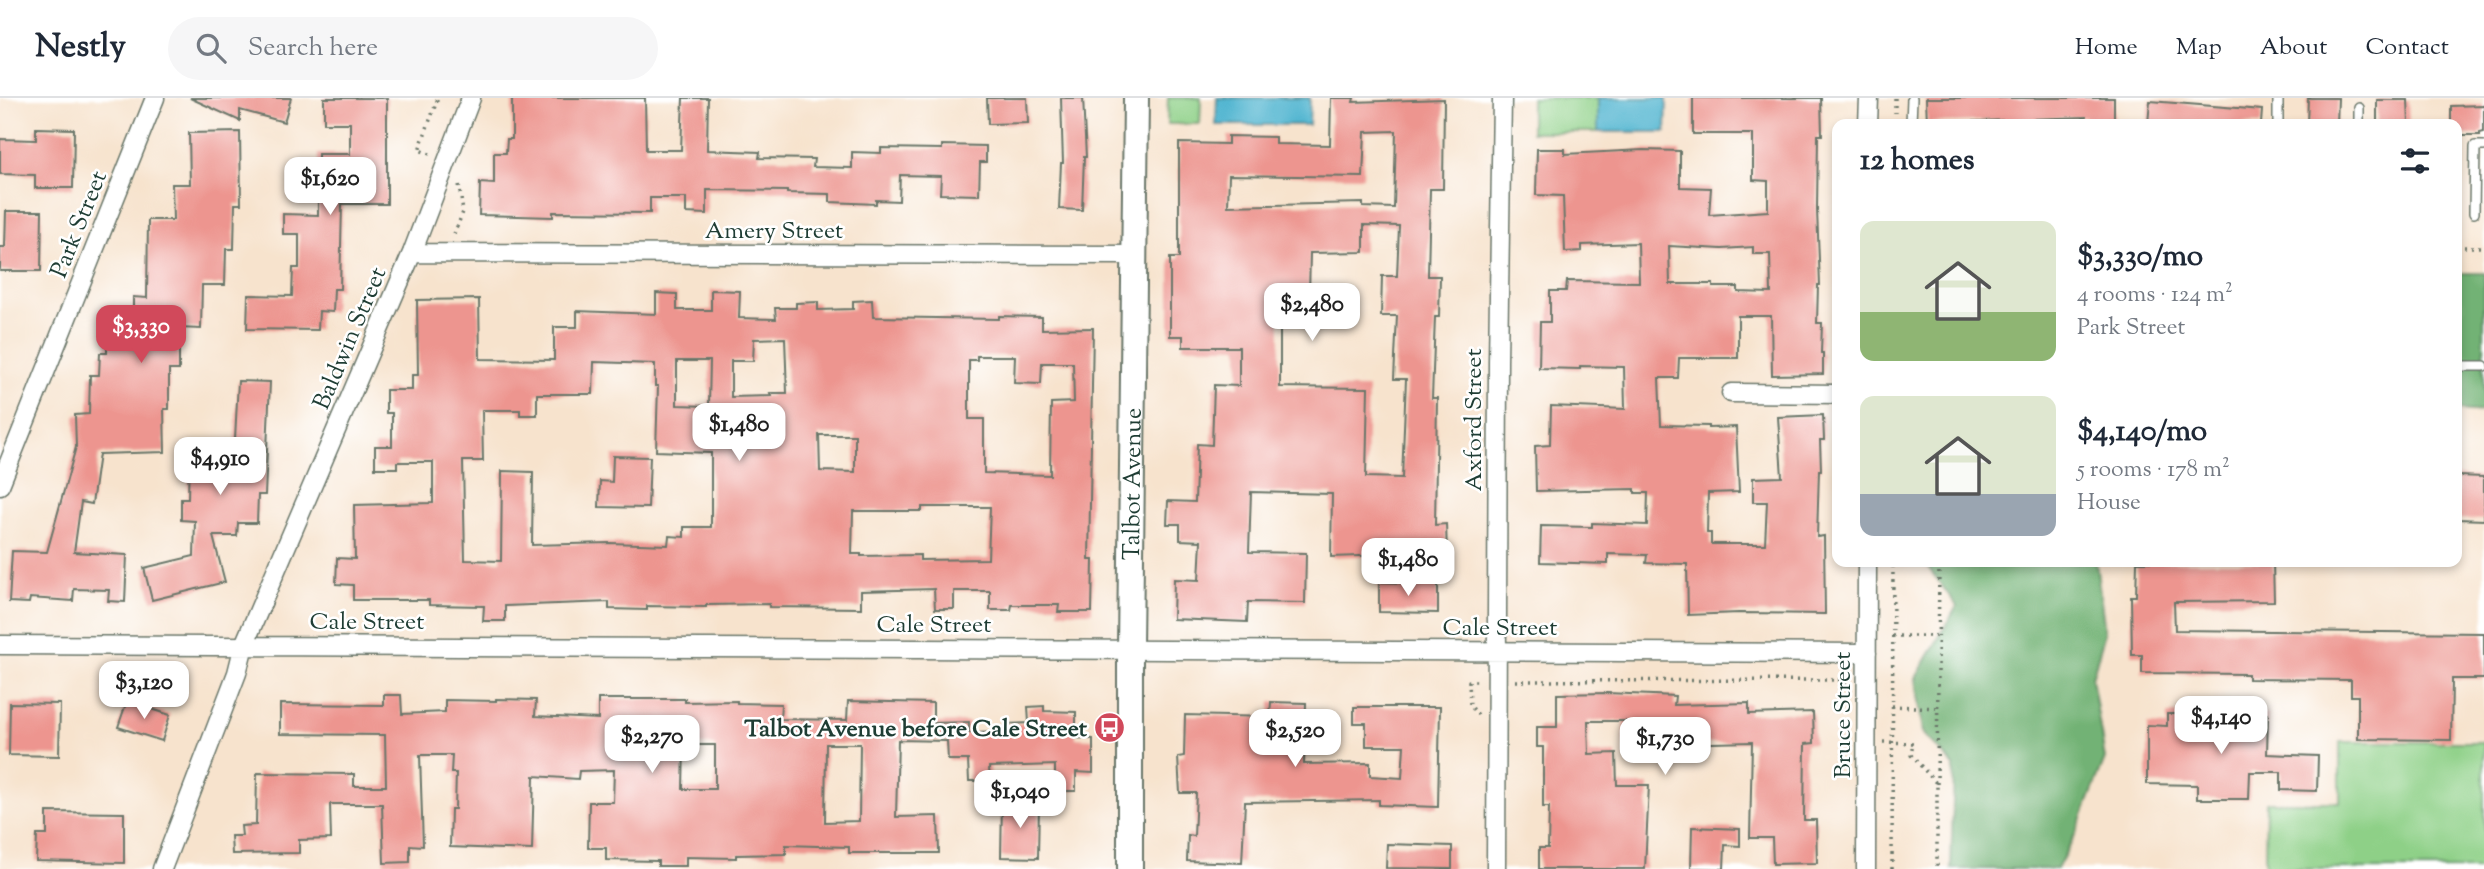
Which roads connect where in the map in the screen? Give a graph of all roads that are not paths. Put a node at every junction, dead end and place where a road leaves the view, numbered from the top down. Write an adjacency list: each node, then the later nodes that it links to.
1 (155, 98): 21 (street, Park Street)
2 (471, 98): 15 (street, Baldwin Street)
3 (1136, 98): 16 (street, Talbot Avenue)
4 (1502, 98): 26 (street, Axford Street)
5 (1869, 98): 9 (street)
6 (1912, 98): 10 (lane)
7 (2278, 98): 11 (lane)
8 (2360, 108): 12 (lane)
9 (1868, 119)
10 (1911, 119)
11 (2278, 119)
12 (2359, 119)
13 (2484, 146): 14 (lane)
14 (2474, 213)
15 (412, 253): 16 (street, Amery Street); 24 (street, Baldwin Street)
16 (1136, 255): 25 (street, Talbot Avenue)
17 (2462, 366): 18 (lane)
18 (2484, 366)
19 (1731, 393): 20 (street)
20 (1832, 394)
21 (0, 485)
22 (1867, 567): 27 (street, Bruce Street)
23 (0, 645): 24 (street, Cale Street)
24 (244, 645): 25 (street, Cale Street); 28 (street, Baldwin Street)
25 (1129, 650): 26 (street, Cale Street); 29 (street, Talbot Avenue)
26 (1497, 651): 27 (street, Cale Street); 30 (street, Axford Street)
27 (1867, 653): 31 (street, Bruce Street)
28 (162, 869)
29 (1129, 869)
30 (1496, 869)
31 (1866, 869)

